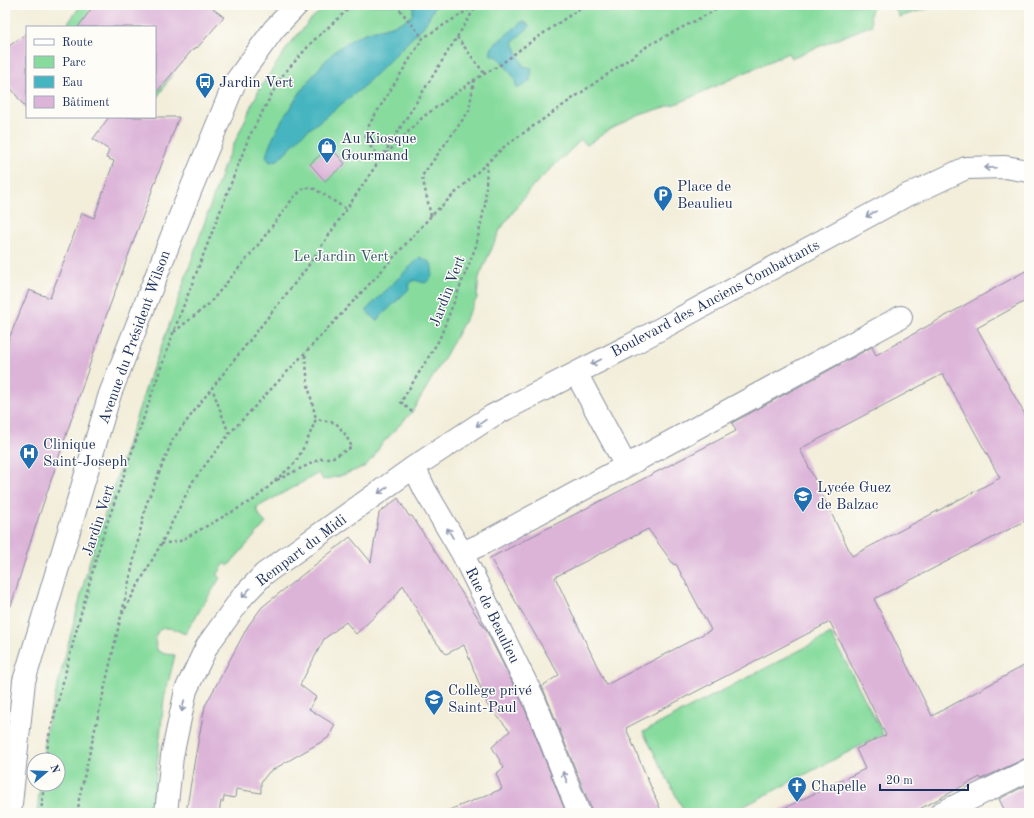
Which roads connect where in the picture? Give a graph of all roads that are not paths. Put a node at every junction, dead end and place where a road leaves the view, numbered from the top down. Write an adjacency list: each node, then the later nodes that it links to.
1 (297, 5): 9 (street, Avenue du Président Wilson)
2 (1029, 171): 4 (street, Boulevard des Anciens Combattants, one-way to 4)
3 (901, 317): 5 (street)
4 (576, 373): 5 (street); 6 (street, Boulevard des Anciens Combattants, one-way to 6)
5 (626, 466): 7 (street)
6 (414, 467): 7 (street, Rue de Beaulieu, one-way to 6); 10 (street, Rempart du Midi, one-way to 10)
7 (462, 553): 11 (street, Rue de Beaulieu, one-way to 7)
8 (1029, 770): 12 (street)
9 (10, 813)
10 (166, 813)
11 (579, 813)
12 (941, 813)

